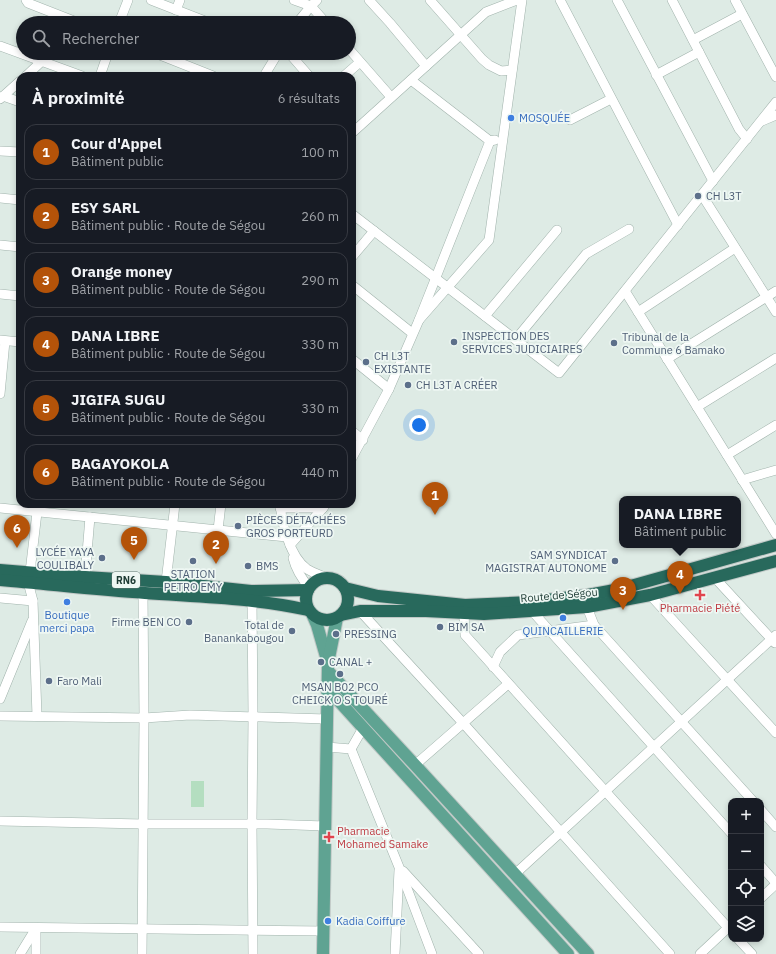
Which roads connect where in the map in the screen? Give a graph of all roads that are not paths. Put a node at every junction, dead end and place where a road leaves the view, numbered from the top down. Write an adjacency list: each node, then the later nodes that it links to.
1 (128, 0): 18 (street)
2 (151, 0): 15 (street)
3 (180, 0): 15 (street)
4 (294, 0): 14 (street)
5 (369, 0): 34 (street)
6 (517, 0): 22 (street)
7 (522, 0): 35 (street)
8 (560, 0): 49 (street)
9 (617, 0): 43 (street)
10 (672, 0): 23 (street)
11 (735, 0): 16 (street)
12 (29, 1): 17 (street)
13 (434, 2): 22 (street)
14 (314, 3): 20 (street); 21 (street)
15 (176, 10): 19 (street)
16 (742, 14): 23 (street); 44 (street)
17 (63, 16)
18 (122, 16)
19 (192, 16)
20 (303, 16)
21 (322, 16)
22 (460, 35): 34 (street); 35 (street)
23 (693, 40): 26 (street)
24 (0, 46): 25 (street)
25 (16, 52)
26 (699, 52): 43 (street); 57 (street)
27 (356, 57): 33 (street)
28 (106, 60): 38 (street)
29 (173, 60): 39 (street)
30 (274, 60): 40 (street)
31 (295, 60): 41 (street)
32 (42, 61): 36 (street); 37 (street)
33 (360, 62): 42 (street); 47 (street)
34 (426, 66): 45 (street)
35 (512, 70): 56 (street)
36 (30, 72)
37 (71, 72)
38 (101, 72)
39 (203, 72)
40 (266, 72)
41 (306, 72)
42 (349, 72)
43 (656, 74): 61 (street)
44 (776, 77)
45 (411, 80): 47 (street); 58 (street)
46 (16, 85): 48 (street)
47 (391, 97): 55 (street)
48 (2, 98): 50 (street)
49 (611, 99): 53 (street); 66 (street)
50 (16, 101)
51 (776, 102): 54 (street)
52 (776, 115): 54 (street)
53 (570, 120)
54 (760, 122): 57 (street)
55 (356, 129)
56 (503, 139): 58 (street); 75 (street)
57 (746, 139): 61 (street)
58 (490, 141): 74 (street)
59 (0, 151): 60 (street)
60 (16, 152)
61 (713, 181): 62 (street)
62 (702, 195): 66 (street); 72 (street)
63 (0, 198): 64 (street)
64 (16, 200)
65 (356, 217): 69 (street)
66 (678, 225): 77 (street)
67 (629, 229): 87 (street)
68 (557, 230): 84 (street)
69 (374, 231): 73 (street); 74 (street)
70 (0, 245): 71 (street)
71 (16, 247)
72 (735, 248): 81 (street); 82 (street)
73 (356, 252)
74 (435, 278): 75 (street); 85 (street)
75 (448, 287): 84 (street); 85 (street)
76 (356, 288): 86 (street)
77 (624, 291): 82 (street); 87 (street)
78 (776, 291): 81 (street)
79 (0, 294): 80 (street)
80 (16, 296)
81 (767, 297): 83 (street); 91 (street)
82 (638, 312): 91 (street)
83 (776, 312)
84 (485, 316): 87 (street)
85 (418, 320): 86 (street)
86 (412, 333): 93 (street)
87 (516, 339)
88 (2, 341): 89 (street); 94 (street)
89 (16, 342)
90 (776, 358): 95 (street)
91 (667, 359): 95 (street)
92 (356, 362): 93 (street)
93 (390, 389): 98 (street)
94 (0, 394)
95 (697, 407): 100 (street)
96 (776, 425): 100 (street)
97 (356, 434): 98 (street)
98 (363, 440): 99 (street)
99 (356, 451)
100 (727, 455): 102 (street)
101 (776, 470): 102 (street)
102 (742, 480): 112 (street)
103 (0, 508): 104 (street)
104 (38, 508): 109 (street); 117 (street)
105 (175, 508): 110 (street)
106 (221, 508): 111 (street)
107 (281, 508): 113 (street)
108 (322, 508): 113 (street)
109 (90, 517): 110 (street); 118 (street)
110 (173, 526): 111 (street); 122 (street)
111 (218, 530): 113 (street)
112 (776, 534)
113 (290, 545): 119 (street); 124 (street)
114 (776, 545): 123 (highway, Route de Ségou)
115 (776, 561): 120 (highway, Route de Ségou / RN6)
116 (0, 570): 117 (highway, Route de Ségou / RN6)
117 (29, 577): 118 (highway, Route de Ségou / RN6); 121 (highway, Route de Ségou / RN6); 125 (highway, Route de Ségou / RN6); 129 (street)
118 (85, 577): 122 (highway, Route de Ségou / RN6)
119 (327, 578): 123 (highway, Route de Ségou); 124 (highway, Route de Ségou / RN6)
120 (715, 578): 126 (highway, Route de Ségou / RN6); 139 (street)
121 (0, 580)
122 (166, 582): 124 (highway, Route de Ségou / RN6)
123 (345, 588): 135 (highway)
124 (308, 589): 133 (highway)
125 (142, 593): 128 (highway, Route de Ségou / RN6); 149 (street)
126 (650, 595): 130 (highway, Route de Ségou / RN6); 142 (street)
127 (0, 598): 129 (street)
128 (252, 600): 133 (highway, Route de Ségou / RN6); 148 (street)
129 (33, 601): 136 (street)
130 (587, 607): 132 (highway, Route de Ségou / RN6); 137 (street)
131 (360, 610): 134 (highway, Route de Ségou / RN6); 135 (highway, Route de Ségou / RN6); 152 (street)
132 (532, 611): 134 (highway, Route de Ségou / RN6); 138 (street)
133 (311, 613): 135 (highway, Route de Ségou / RN6); 140 (main road)
134 (464, 613): 141 (street)
135 (339, 616): 140 (main road)
136 (34, 617): 145 (street); 147 (street)
137 (594, 625): 138 (street); 151 (street)
138 (550, 630): 141 (street); 156 (street)
139 (775, 639): 142 (street)
140 (328, 667): 144 (main road); 158 (main road)
141 (493, 667): 143 (street)
142 (727, 680): 151 (street); 154 (street)
143 (508, 684): 152 (street); 159 (street)
144 (328, 689): 150 (main road); 153 (main road)
145 (0, 699)
146 (0, 716): 147 (street)
147 (37, 716): 149 (street)
148 (253, 717): 149 (street); 150 (street); 164 (street)
149 (144, 718): 163 (street)
150 (327, 719): 155 (main road)
151 (681, 722): 156 (street); 160 (street)
152 (463, 723): 158 (street); 168 (street)
153 (363, 728): 157 (street); 190 (main road)
154 (776, 733)
155 (327, 747): 157 (street); 165 (main road)
156 (654, 747): 159 (street); 167 (street)
157 (352, 750): 169 (street)
158 (415, 765): 171 (main road)
159 (605, 791): 168 (street); 174 (street)
160 (750, 798)
161 (764, 813): 166 (street)
162 (0, 821): 163 (street)
163 (144, 824): 164 (street); 177 (street)
164 (252, 824): 165 (street); 178 (street)
165 (325, 826): 180 (main road)
166 (776, 826)
167 (728, 830)
168 (561, 832): 171 (street); 192 (street)
169 (399, 867): 187 (street); 188 (street); 189 (street)
170 (764, 869): 172 (street)
171 (515, 874): 191 (main road)
172 (776, 883): 173 (street)
173 (764, 895)
174 (728, 926)
175 (0, 928): 176 (street)
176 (36, 928): 177 (street); 182 (street); 183 (street)
177 (143, 929): 178 (street); 184 (street)
178 (254, 930): 180 (street); 185 (street)
179 (728, 930): 193 (street)
180 (324, 931): 186 (main road)
181 (741, 942): 194 (street)
182 (20, 954)
183 (36, 954)
184 (142, 954)
185 (253, 954)
186 (323, 954)
187 (395, 954)
188 (432, 954)
189 (479, 954)
190 (568, 954)
191 (588, 954)
192 (670, 954)
193 (700, 954)
194 (752, 954)

